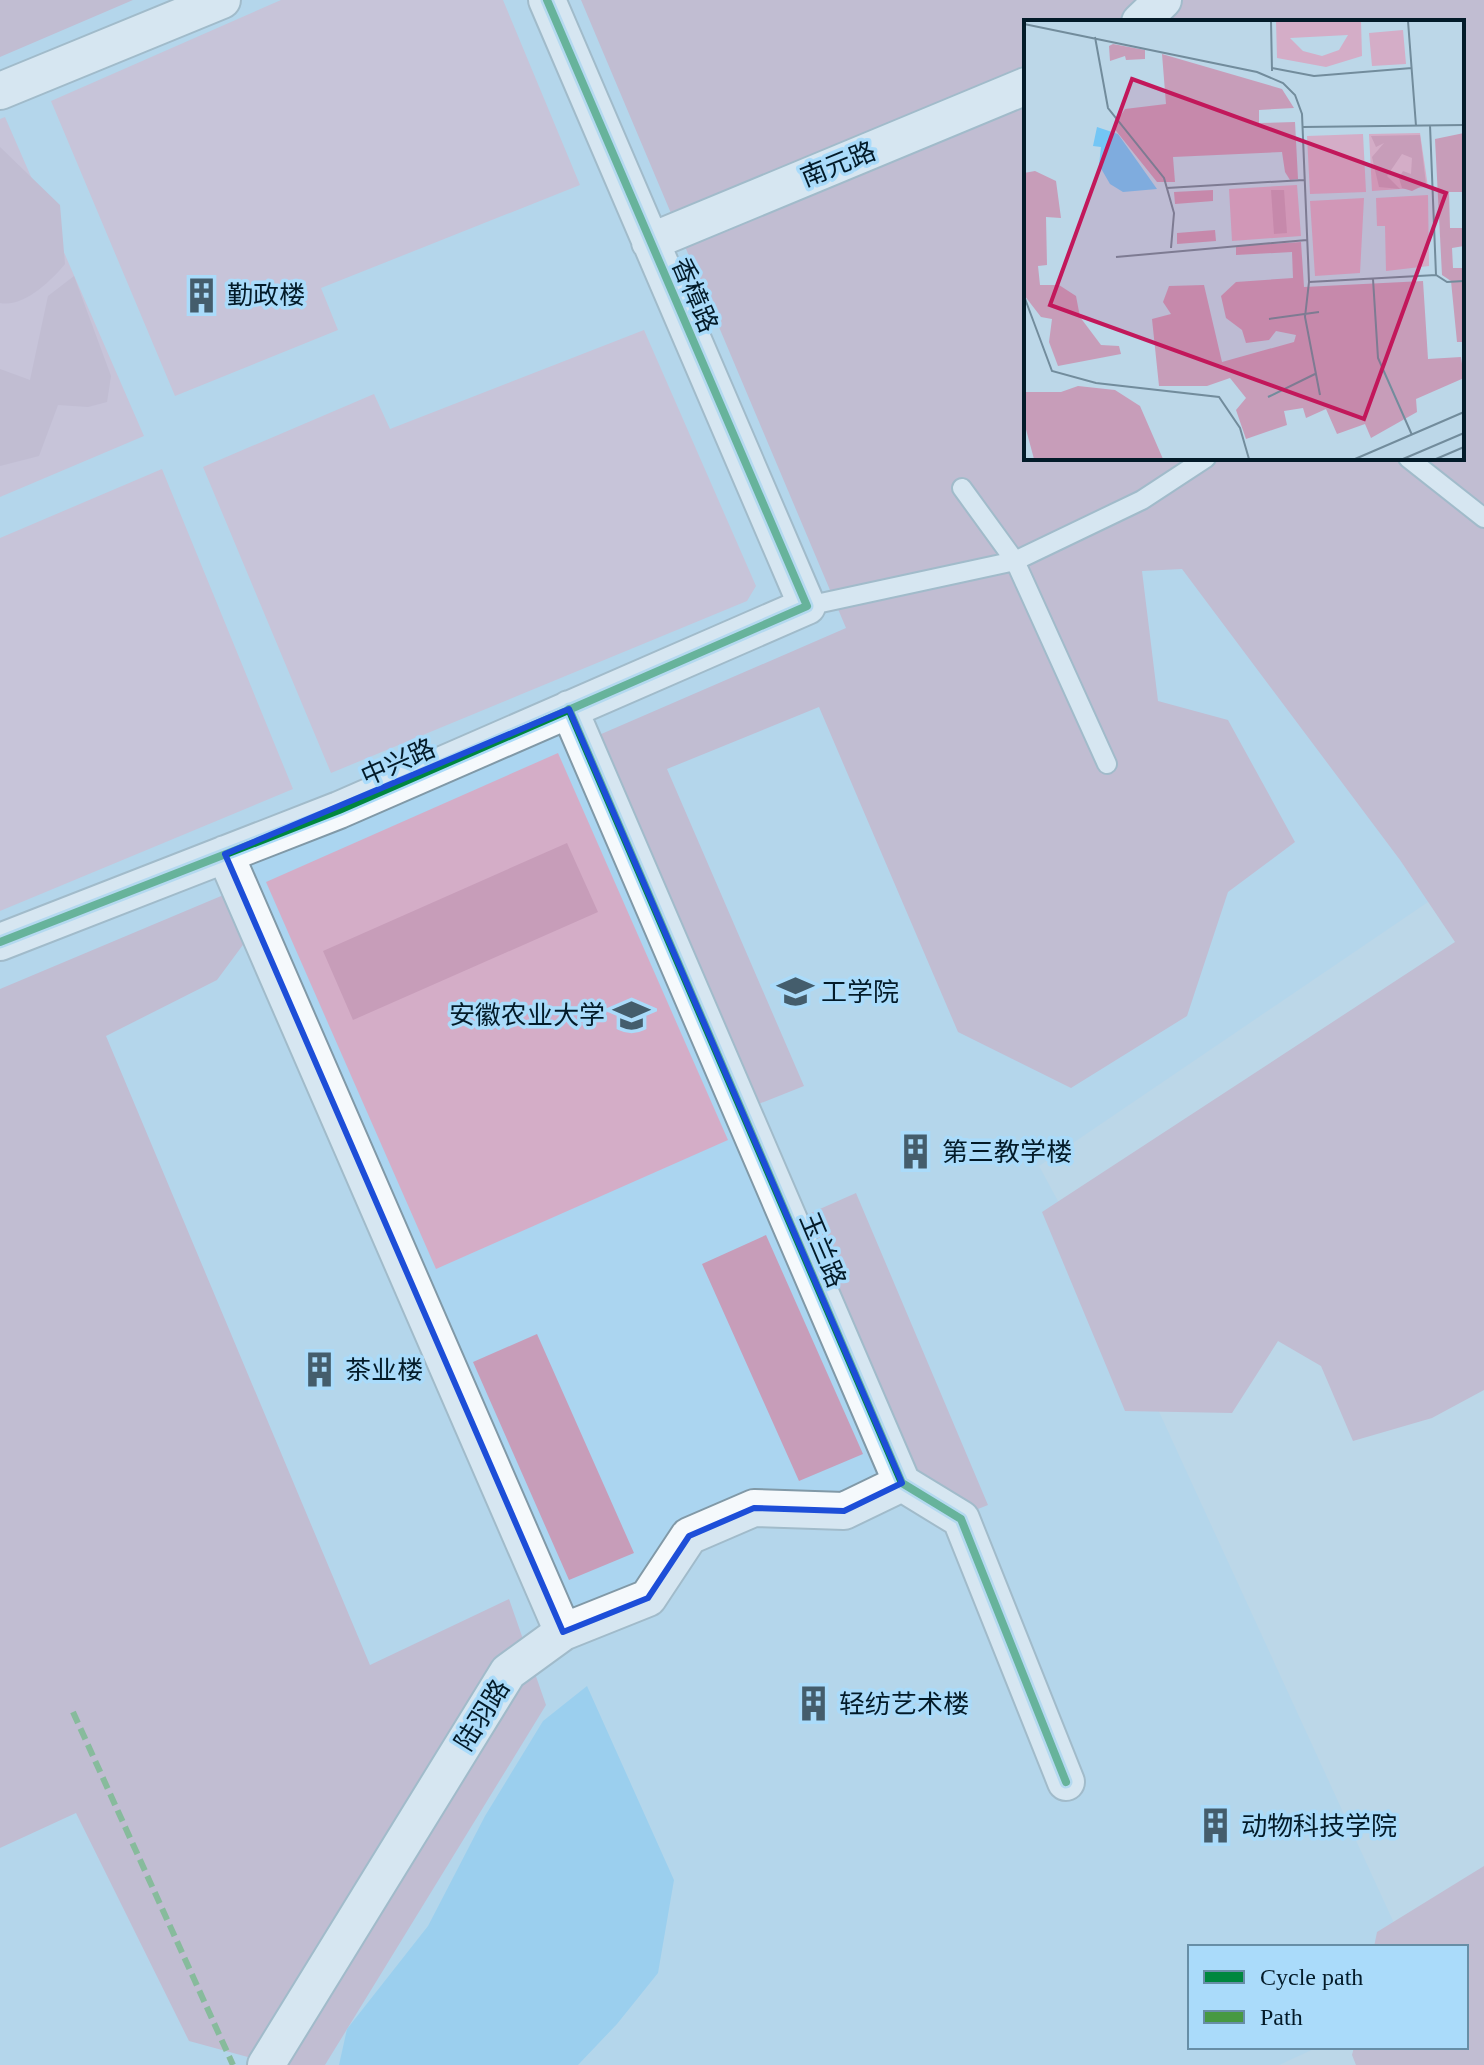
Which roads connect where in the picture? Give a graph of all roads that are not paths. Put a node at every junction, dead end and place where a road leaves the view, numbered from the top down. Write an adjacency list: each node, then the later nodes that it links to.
1 (222, 0): 6 (street)
2 (547, 0): 7 (street, 香樟路)
3 (1163, 0): 4 (street)
4 (1142, 20)
5 (1024, 87): 7 (street, 南元路)
6 (0, 91)
7 (650, 242): 13 (street, 香樟路)
8 (1203, 460): 12 (lane)
9 (1411, 460): 11 (lane)
10 (962, 488): 12 (lane)
11 (1484, 518)
12 (1015, 561): 13 (lane); 15 (lane)
13 (807, 606): 14 (street, 中兴路)
14 (569, 709): 16 (street, 中兴路); 18 (street, 玉兰路)
15 (1107, 764)
16 (225, 854): 17 (street, 中兴路); 19 (street)
17 (0, 942)
18 (902, 1483): 19 (street, 陆羽路); 20 (street)
19 (563, 1632): 21 (street, 陆羽路)
20 (1066, 1782)
21 (266, 2065)

